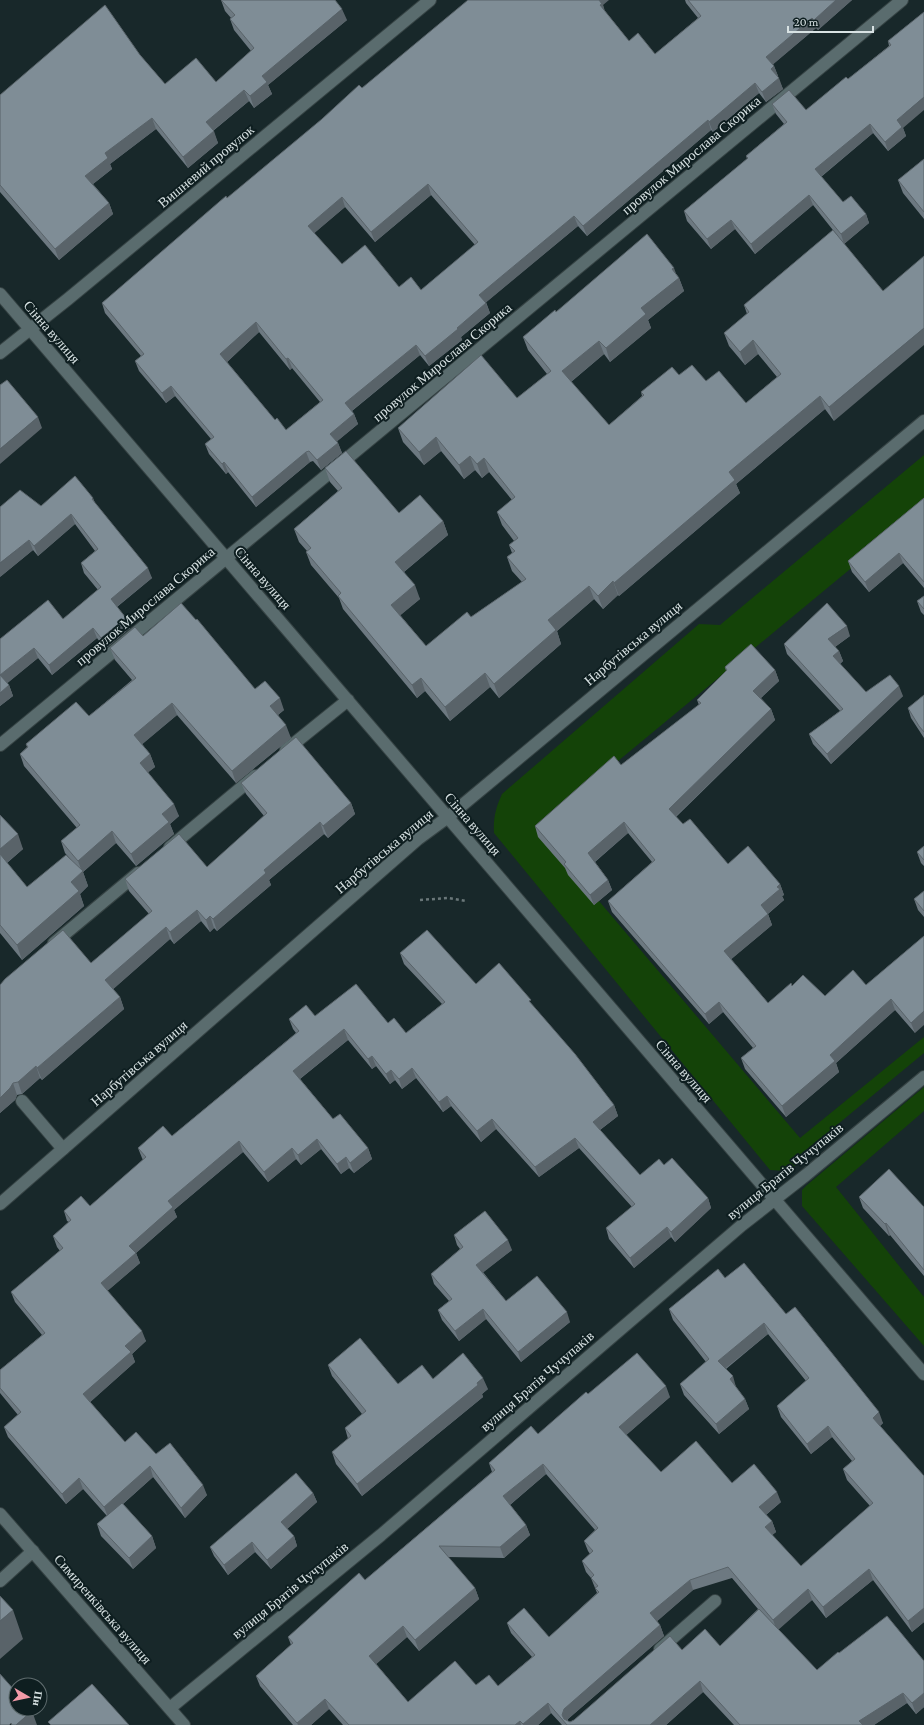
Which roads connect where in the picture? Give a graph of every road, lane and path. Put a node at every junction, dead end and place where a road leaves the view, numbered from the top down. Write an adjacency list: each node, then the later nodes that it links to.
1 (430, 0): 4 (street, Вишневий провулок)
2 (902, 0): 7 (street, провулок Мирослава Скорика)
3 (0, 294): 4 (street, Сінна вулиця)
4 (30, 329): 5 (street, Вишневий провулок); 7 (street, Сінна вулиця)
5 (0, 353)
6 (924, 421): 12 (street, Нарбутівська вулиця)
7 (226, 558): 8 (street, Сінна вулиця); 9 (street, провулок Мирослава Скорика)
8 (348, 700): 10 (street); 12 (street, Сінна вулиця)
9 (0, 745)
10 (276, 759)
11 (264, 769): 13 (street)
12 (448, 818): 20 (street, Нарбутівська вулиця); 21 (street, Сінна вулиця)
13 (160, 855)
14 (147, 866): 17 (street)
15 (420, 900): 16 (path)
16 (466, 901)
17 (43, 952)
18 (924, 1077): 21 (street, вулиця Братів Чучупаків)
19 (22, 1101): 20 (street)
20 (63, 1149): 22 (street, Нарбутівська вулиця)
21 (775, 1200): 23 (street, Сінна вулиця); 29 (street, вулиця Братів Чучупаків)
22 (0, 1204)
23 (924, 1374)
24 (0, 1514): 25 (street, Симиренківська вулиця)
25 (33, 1551): 26 (street); 29 (street, Симиренківська вулиця)
26 (0, 1581)
27 (715, 1601): 28 (street)
28 (650, 1658)
29 (170, 1708): 30 (street, Симиренківська вулиця)
30 (184, 1725)

